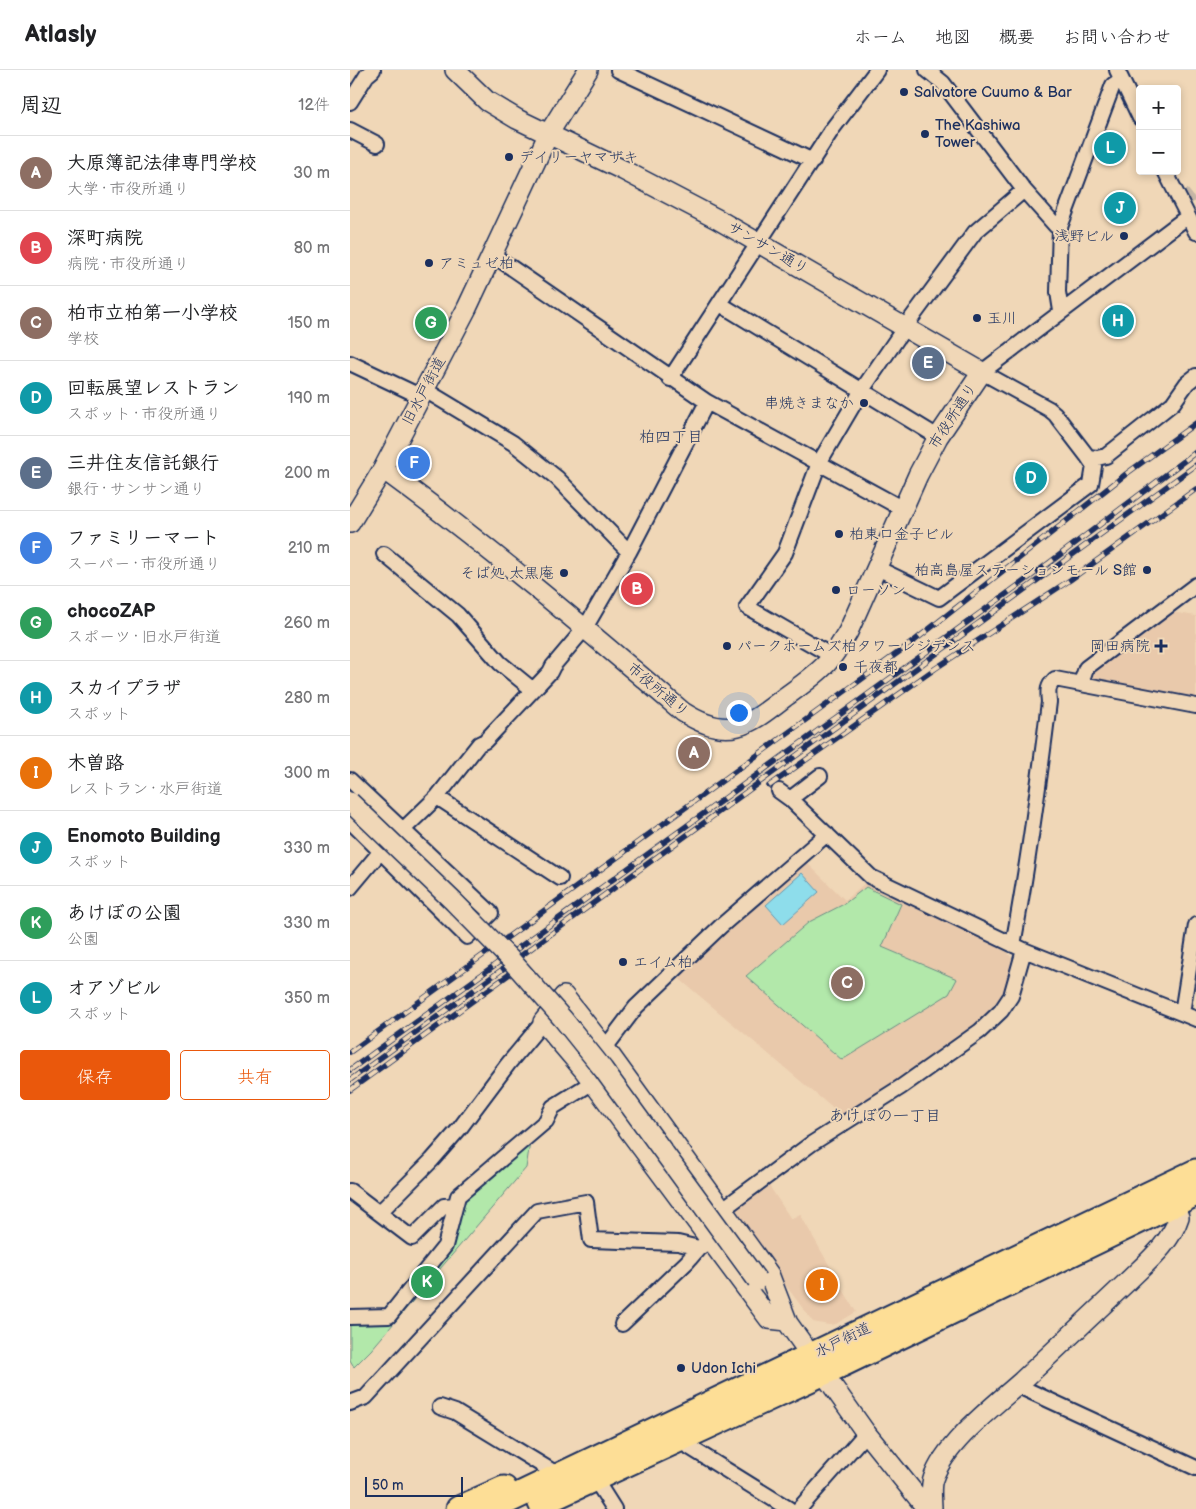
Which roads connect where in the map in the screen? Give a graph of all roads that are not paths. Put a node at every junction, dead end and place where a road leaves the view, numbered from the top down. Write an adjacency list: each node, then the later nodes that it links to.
1 (373, 70): 8 (street)
2 (455, 70): 11 (street, サンサン通り)
3 (588, 70): 11 (street, 旧水戸街道)
4 (618, 70): 13 (street)
5 (877, 70): 13 (street)
6 (927, 70): 15 (street)
7 (1119, 75): 9 (street); 17 (street)
8 (350, 102)
9 (1136, 110)
10 (350, 130): 12 (street)
11 (549, 134): 19 (street, サンサン通り); 20 (street, 旧水戸街道)
12 (377, 144)
13 (813, 161): 19 (street)
14 (1167, 175): 16 (street)
15 (1024, 190): 17 (street); 23 (street)
16 (1187, 216): 18 (street); 22 (street)
17 (1060, 227): 22 (street)
18 (1196, 232)
19 (758, 241): 21 (street); 23 (street, サンサン通り)
20 (492, 255): 27 (street); 29 (street, 旧水戸街道)
21 (720, 304): 27 (street); 28 (street)
22 (1061, 311): 25 (street)
23 (905, 327): 25 (street, サンサン通り); 28 (street)
24 (350, 364): 29 (street)
25 (982, 372): 31 (street, 市役所通り); 32 (street)
26 (1196, 376): 32 (street)
27 (670, 379): 30 (street)
28 (862, 390): 31 (street); 33 (street)
29 (424, 394): 34 (street, 旧水戸街道); 37 (street)
30 (706, 402): 33 (street); 37 (street)
31 (938, 437): 35 (street, 市役所通り)
32 (1088, 457): 39 (street)
33 (819, 463): 35 (street); 42 (street)
34 (383, 469): 36 (street, 旧水戸街道); 41 (street, 市役所通り)
35 (904, 509): 39 (street, 市役所通り)
36 (350, 523)
37 (629, 552): 41 (street)
38 (384, 554): 44 (street)
39 (877, 568): 42 (street, 市役所通り)
40 (1196, 585): 43 (street)
41 (585, 628): 42 (street, 市役所通り); 44 (street)
42 (832, 656)
43 (1081, 683): 45 (street); 57 (street)
44 (533, 690): 48 (street)
45 (1196, 706)
46 (820, 776): 52 (street)
47 (350, 780): 51 (street)
48 (437, 797): 51 (street); 54 (street)
49 (350, 802): 72 (street, bridge)
50 (350, 821): 53 (street)
51 (403, 830): 53 (street); 53 (street)
52 (827, 834): 57 (street); 61 (street)
53 (381, 851): 55 (street)
54 (560, 878)
55 (352, 883)
56 (1196, 925): 58 (street)
57 (1018, 948): 58 (street); 68 (street)
58 (1182, 1013): 59 (street)
59 (1196, 1019)
60 (543, 1022): 61 (street); 62 (street); 69 (street)
61 (605, 1048): 62 (street); 68 (street)
62 (588, 1075): 67 (street); 70 (street)
63 (1196, 1172): 66 (highway, 水戸街道)
64 (350, 1191): 69 (street)
65 (1196, 1194): 66 (highway, 水戸街道)
66 (1169, 1195): 74 (highway, 水戸街道); 75 (street)
67 (455, 1205): 69 (street); 71 (street)
68 (723, 1209): 72 (street)
69 (379, 1213)
70 (705, 1244): 72 (street); 73 (street); 76 (street)
71 (350, 1316)
72 (787, 1321): 74 (street)
73 (622, 1324)
74 (818, 1364): 78 (street); 79 (highway, 水戸街道); 81 (highway, 水戸街道)
75 (1020, 1382): 80 (street); 90 (street)
76 (350, 1403)
77 (440, 1406): 81 (street)
78 (866, 1433): 88 (street); 89 (street)
79 (678, 1440): 82 (highway, 水戸街道); 87 (street)
80 (1196, 1468)
81 (552, 1479): 83 (highway); 84 (highway, 水戸街道)
82 (595, 1479): 85 (highway, 水戸街道); 86 (street)
83 (459, 1509)
84 (490, 1509)
85 (528, 1509)
86 (614, 1509)
87 (788, 1509)
88 (799, 1509)
89 (928, 1509)
90 (932, 1509)

